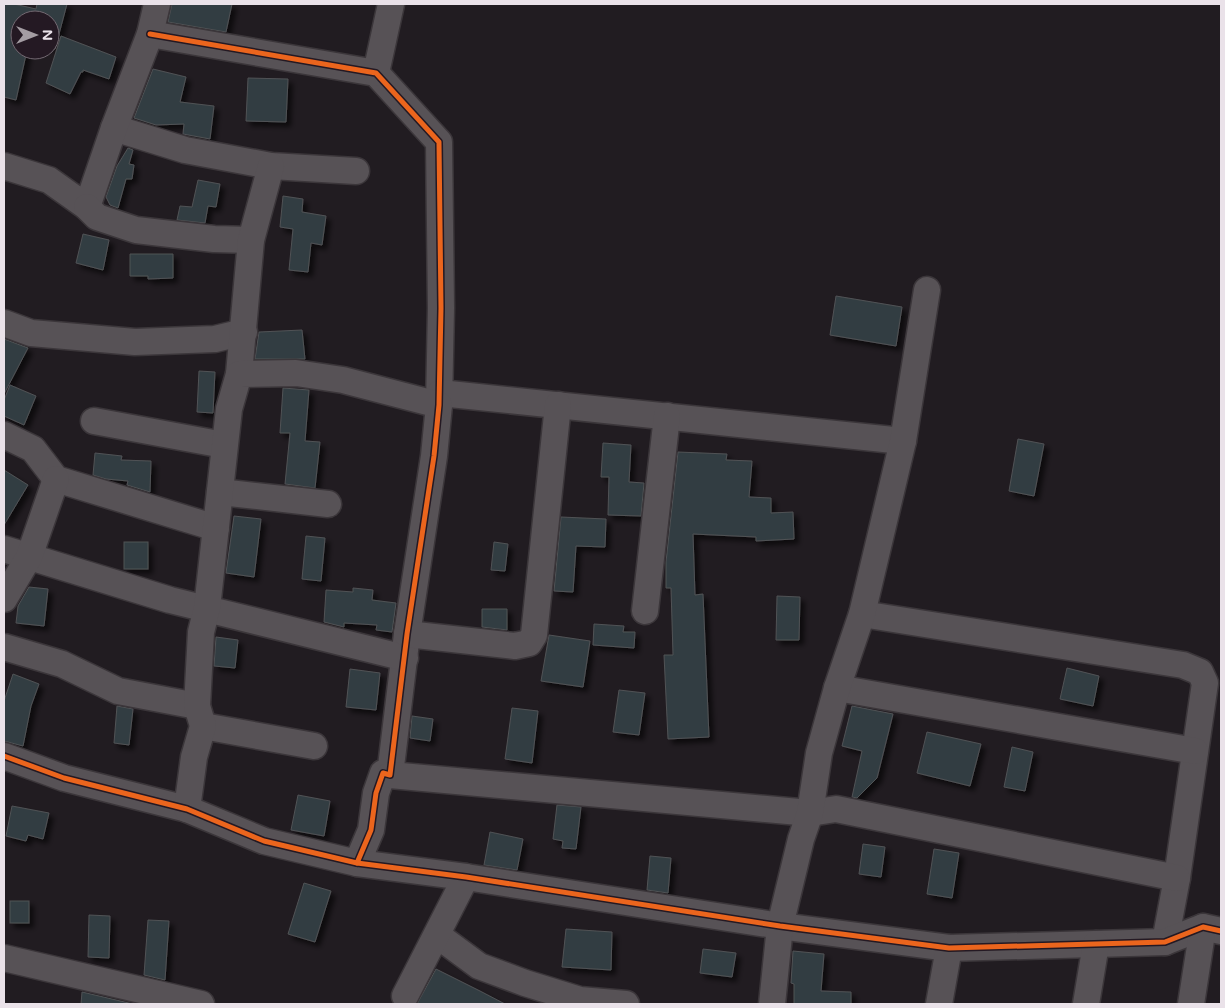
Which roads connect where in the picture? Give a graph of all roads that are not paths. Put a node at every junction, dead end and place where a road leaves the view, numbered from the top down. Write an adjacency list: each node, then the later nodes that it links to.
1 (157, 4): 3 (street)
2 (391, 4): 4 (street)
3 (150, 34): 4 (street); 5 (street)
4 (376, 73): 15 (street)
5 (114, 128): 7 (street); 9 (street)
6 (4, 166): 9 (street)
7 (271, 166): 8 (street); 10 (street)
8 (356, 171)
9 (87, 207): 10 (street)
10 (251, 240): 13 (street)
11 (928, 290): 20 (street)
12 (4, 324): 13 (street)
13 (244, 332): 14 (street)
14 (239, 374): 15 (street); 21 (street)
15 (439, 399): 16 (street); 32 (street)
16 (558, 405): 17 (street); 32 (street)
17 (667, 416): 20 (street); 30 (street)
18 (94, 421): 21 (street)
19 (4, 435): 22 (street)
20 (903, 441): 31 (street)
21 (224, 445): 23 (street)
22 (56, 479): 25 (street); 27 (street)
23 (220, 492): 24 (street); 25 (street)
24 (328, 504)
25 (216, 528): 29 (street)
26 (4, 549): 27 (street)
27 (29, 558): 28 (street); 29 (street)
28 (4, 599)
29 (207, 608): 32 (street); 35 (street)
30 (645, 612)
31 (862, 614): 34 (street); 37 (street)
32 (406, 646): 39 (street)
33 (4, 647): 35 (street)
34 (837, 688): 37 (street); 41 (street)
35 (200, 716): 36 (street); 40 (street)
36 (314, 746)
37 (1195, 751): 44 (street)
38 (4, 756): 40 (street)
39 (390, 774): 41 (street); 42 (street)
40 (187, 809): 42 (street)
41 (810, 813): 44 (street); 45 (street)
42 (357, 862): 43 (street)
43 (466, 877): 45 (street); 47 (street)
44 (1177, 878): 48 (street)
45 (780, 926): 50 (street); 55 (street)
46 (1212, 929): 48 (street); 58 (street)
47 (437, 935): 52 (street); 54 (street)
48 (1165, 942): 49 (street)
49 (1096, 944): 50 (street); 57 (street)
50 (949, 948): 56 (street)
51 (4, 958): 53 (street)
52 (405, 996)
53 (201, 1004)
54 (626, 1004)
55 (772, 1004)
56 (939, 1004)
57 (1086, 1004)
58 (1191, 1004)

